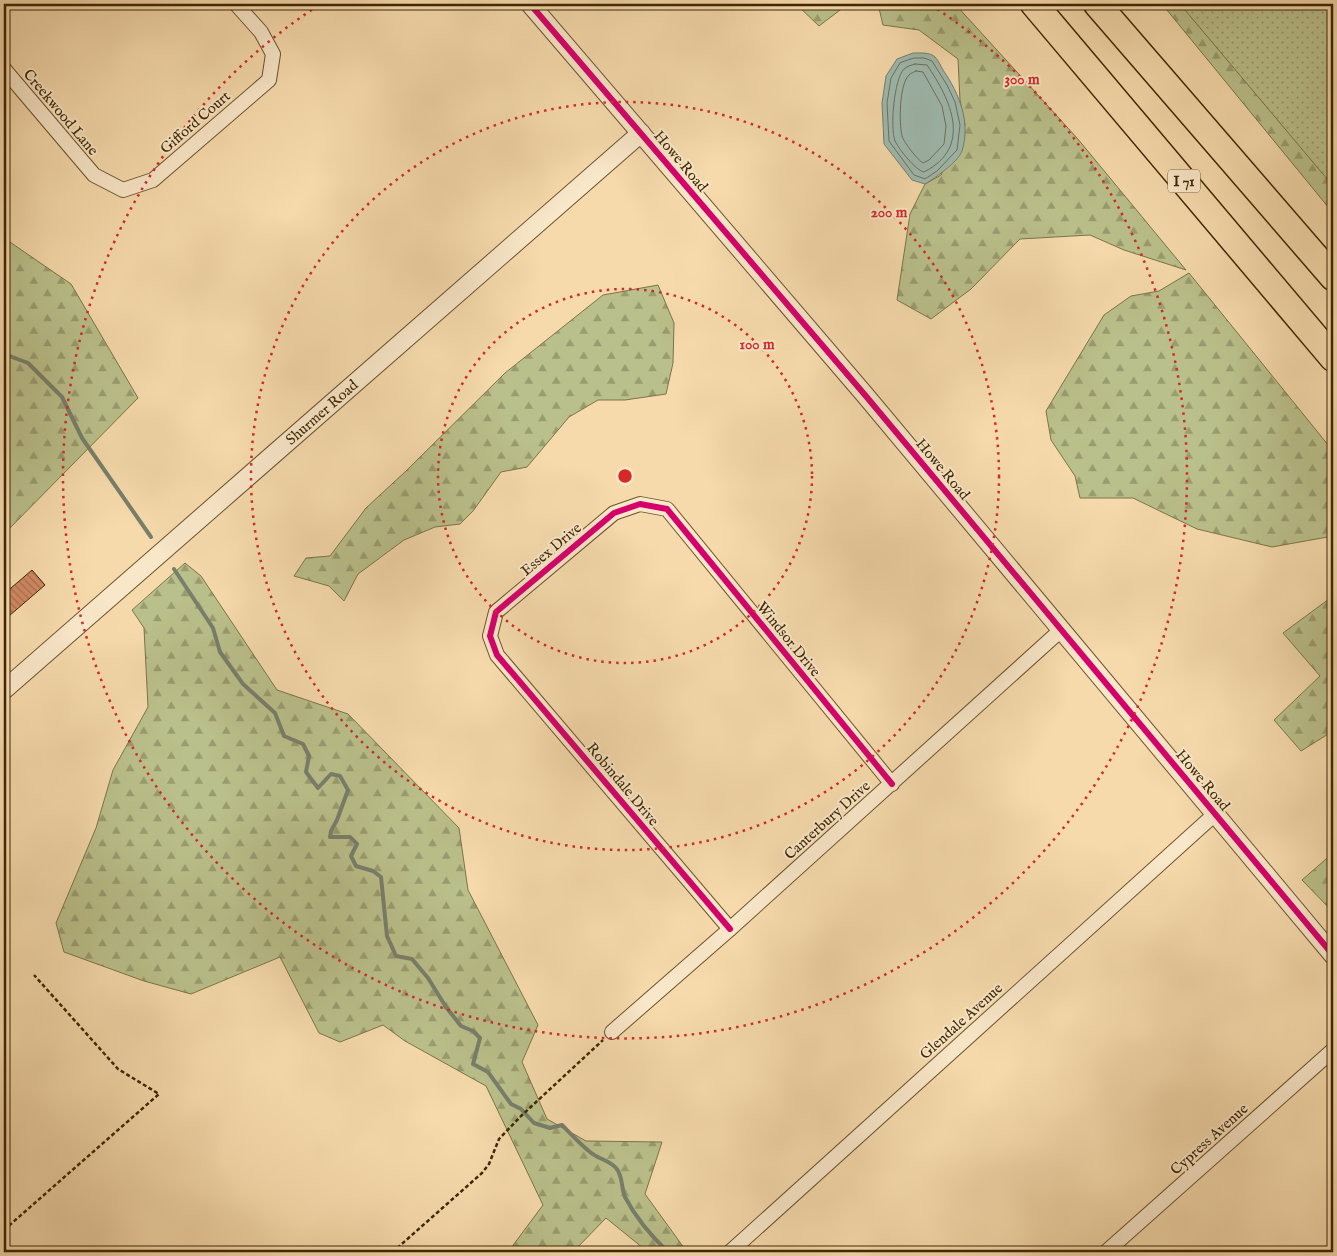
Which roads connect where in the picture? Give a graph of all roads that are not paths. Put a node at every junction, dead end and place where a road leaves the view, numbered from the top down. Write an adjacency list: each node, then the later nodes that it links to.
1 (236, 4): 7 (street, Gifford Court)
2 (530, 4): 6 (street, Howe Road)
3 (1034, 4): 9 (highway, I 71)
4 (1097, 4): 8 (highway)
5 (4, 69): 7 (street, Creekwood Lane)
6 (641, 133): 11 (street, Howe Road); 13 (street, Shurmer Road)
7 (94, 175)
8 (1333, 277)
9 (1333, 358)
10 (668, 509): 12 (street, Essex Drive); 14 (street, Windsor Drive)
11 (1061, 630): 14 (street, Canterbury Drive); 15 (street, Howe Road)
12 (497, 655): 16 (street, Robindale Drive)
13 (5, 687)
14 (892, 784): 16 (street, Canterbury Drive)
15 (1215, 814): 17 (street, Howe Road); 20 (street, Glendale Avenue)
16 (730, 929): 18 (street, Canterbury Drive)
17 (1333, 955)
18 (612, 1032)
19 (1333, 1050): 21 (street, Cypress Avenue)
20 (730, 1252)
21 (1106, 1252)

